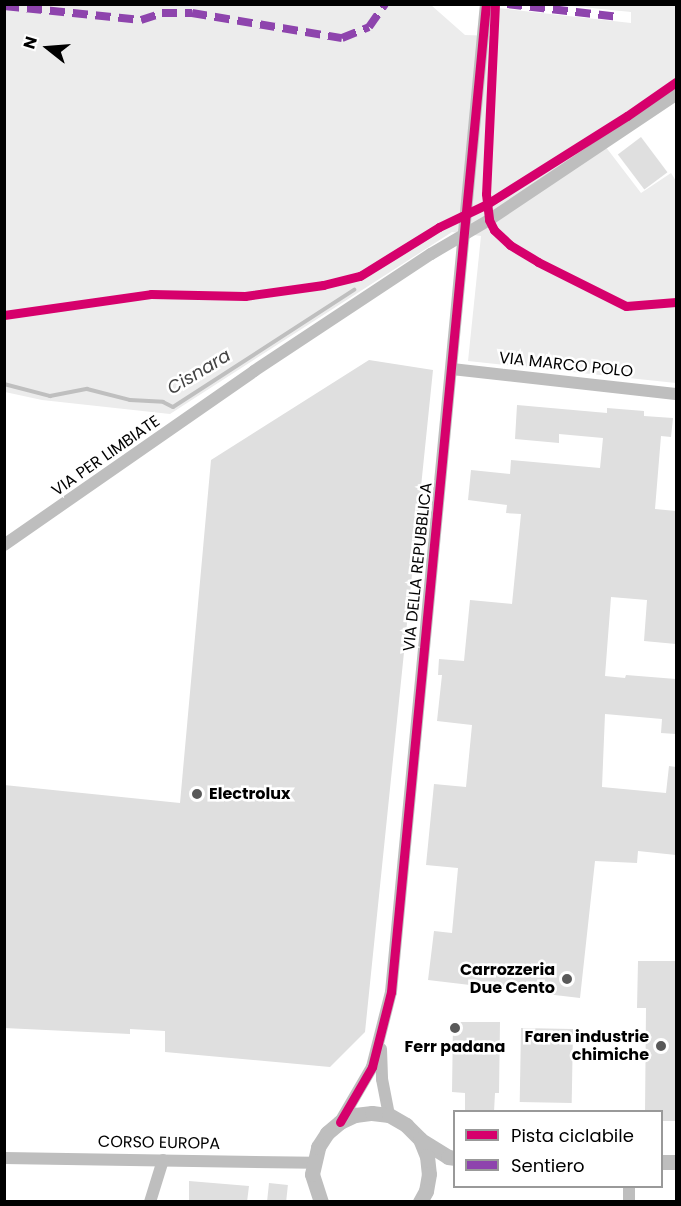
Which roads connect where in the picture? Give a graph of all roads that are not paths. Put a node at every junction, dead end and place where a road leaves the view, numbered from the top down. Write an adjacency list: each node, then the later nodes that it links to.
1 (486, 4): 3 (street, VIA DELLA REPUBBLICA)
2 (676, 95): 3 (street, VIA PER LIMBIATE)
3 (465, 234): 4 (street, VIA DELLA REPUBBLICA); 6 (street, VIA PER LIMBIATE)
4 (452, 369): 5 (street, VIA MARCO POLO); 7 (street, VIA DELLA REPUBBLICA)
5 (676, 394)
6 (4, 545)
7 (381, 1036): 8 (street, VIA DELLA REPUBBLICA); 9 (street, VIA DELLA REPUBBLICA)
8 (388, 1115): 9 (street); 10 (street)
9 (340, 1122): 14 (street)
10 (420, 1139): 12 (street); 17 (street)
11 (4, 1158): 13 (street, CORSO EUROPA)
12 (453, 1158)
13 (163, 1160): 14 (street, CORSO EUROPA); 15 (street)
14 (313, 1163): 16 (street)
15 (150, 1202)
16 (321, 1202)
17 (420, 1202)

